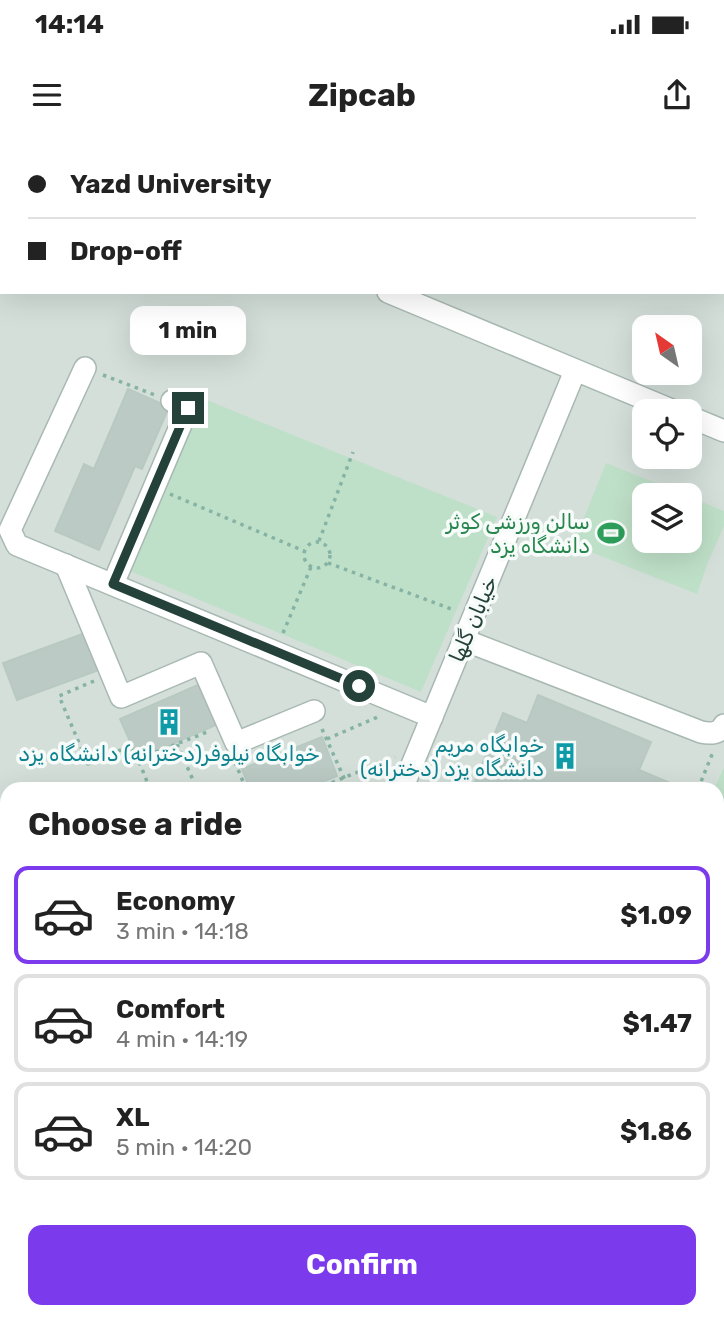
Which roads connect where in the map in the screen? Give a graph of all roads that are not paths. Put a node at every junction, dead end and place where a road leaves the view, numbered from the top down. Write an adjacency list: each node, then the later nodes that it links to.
1 (393, 294): 3 (lane)
2 (85, 368): 8 (lane)
3 (576, 371): 4 (lane); 10 (lane, خیابان گلها)
4 (645, 399)
5 (173, 401): 9 (lane)
6 (702, 422): 7 (lane)
7 (724, 431)
8 (65, 565): 9 (lane); 11 (lane)
9 (113, 584): 12 (lane)
10 (464, 640): 12 (lane, خیابان گلها); 13 (lane)
11 (314, 711)
12 (432, 717): 14 (lane, خیابان گلها)
13 (723, 727)
14 (405, 782)

